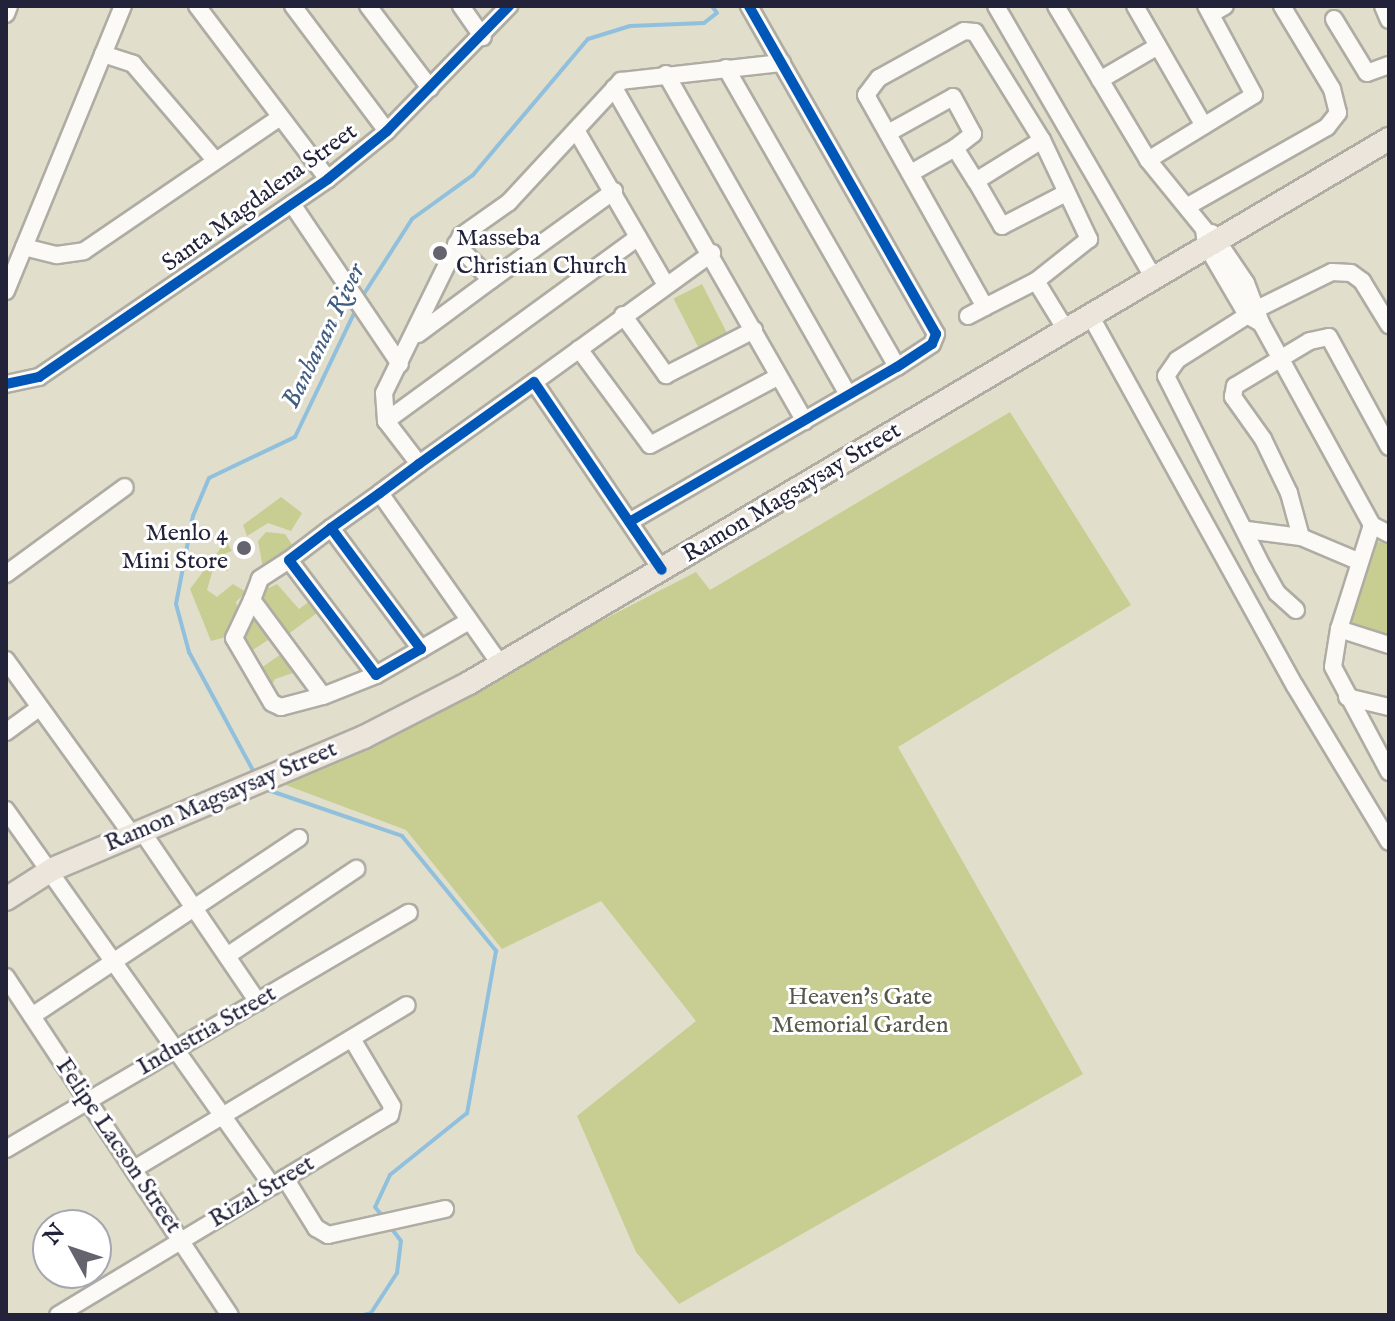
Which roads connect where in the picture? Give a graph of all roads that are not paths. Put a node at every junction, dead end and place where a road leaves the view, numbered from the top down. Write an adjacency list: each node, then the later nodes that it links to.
1 (9, 6): 15 (street)
2 (123, 6): 20 (street)
3 (197, 6): 28 (street)
4 (293, 6): 31 (street)
5 (368, 6): 26 (street)
6 (461, 6): 18 (street)
7 (509, 6): 18 (street, Santa Magdalena Street)
8 (749, 6): 21 (street)
9 (996, 6): 50 (street)
10 (1056, 6): 25 (street)
11 (1135, 6): 19 (street)
12 (1282, 6): 44 (street)
13 (1383, 6): 17 (street)
14 (1214, 9): 29 (street)
15 (6, 14)
16 (1334, 19): 22 (street)
17 (1389, 20)
18 (483, 37): 26 (street, Santa Magdalena Street)
19 (1158, 46): 25 (street); 29 (street)
20 (103, 54): 36 (street); 48 (street)
21 (782, 63): 23 (street); 67 (street)
22 (1389, 65)
23 (726, 68): 24 (street); 67 (street)
24 (666, 74): 27 (street); 71 (street)
25 (1100, 80): 37 (street)
26 (430, 88): 31 (street, Santa Magdalena Street)
27 (614, 88): 30 (street); 49 (street)
28 (279, 118): 36 (street); 39 (street)
29 (1204, 126): 37 (street)
30 (576, 130): 41 (street); 47 (street)
31 (387, 131): 39 (street, Santa Magdalena Street)
32 (888, 133): 34 (street); 35 (street); 38 (street)
33 (1389, 139): 46 (main road, Ramon Magsaysay Street)
34 (1042, 140): 40 (street); 42 (street)
35 (955, 148): 38 (street); 40 (street)
36 (215, 160): 48 (street)
37 (1148, 160): 44 (street)
38 (911, 173): 55 (street)
39 (328, 179): 43 (street, Santa Magdalena Street)
40 (976, 181): 42 (street)
41 (614, 191): 45 (street); 51 (street)
42 (1064, 194): 52 (street)
43 (292, 204): 66 (street); 70 (street, Santa Magdalena Street)
44 (1188, 206): 46 (street)
45 (638, 237): 53 (street); 72 (street)
46 (1209, 237): 50 (main road, Ramon Magsaysay Street); 58 (street)
47 (456, 244): 51 (street); 63 (street)
48 (24, 247): 54 (street)
49 (712, 253): 53 (street); 61 (street)
50 (1153, 277): 57 (main road, Ramon Magsaysay Street)
51 (491, 280): 63 (street)
52 (1036, 281): 55 (street); 62 (street)
53 (666, 285): 56 (street)
54 (6, 291)
55 (985, 307): 59 (street)
56 (623, 315): 61 (street); 64 (street)
57 (1090, 315): 62 (main road, Ramon Magsaysay Street); 106 (street)
58 (1256, 315): 60 (street); 65 (street); 81 (street)
59 (968, 316)
60 (1389, 325)
61 (754, 330): 68 (street)
62 (1066, 330): 86 (main road, Ramon Magsaysay Street)
63 (415, 336): 66 (street)
64 (579, 349): 68 (street); 69 (street)
65 (1283, 357): 74 (street); 79 (street); 83 (street)
66 (400, 364): 72 (street)
67 (897, 367): 71 (street)
68 (779, 376): 73 (street)
69 (534, 382): 75 (street); 78 (street)
70 (6, 384)
71 (848, 394): 73 (street)
72 (386, 421): 75 (street)
73 (805, 421): 78 (street)
74 (1389, 447)
75 (419, 464): 77 (street)
76 (125, 487): 87 (street)
77 (380, 493): 80 (street); 90 (street)
78 (631, 521): 86 (street)
79 (1372, 525): 82 (street); 85 (street)
80 (331, 528): 84 (street); 93 (street)
81 (1247, 530): 83 (street); 89 (street)
82 (1389, 534)
83 (1301, 537): 85 (street)
84 (289, 560): 88 (street); 96 (street)
85 (1358, 561): 91 (street)
86 (662, 570): 95 (main road, Ramon Magsaysay Street)
87 (6, 574)
88 (252, 600): 97 (street); 97 (street)
89 (1296, 610)
90 (469, 621): 93 (street); 95 (street)
91 (1339, 629): 92 (street); 98 (street)
92 (1389, 645)
93 (421, 649): 96 (street)
94 (6, 660): 100 (street)
95 (501, 665): 104 (main road, Ramon Magsaysay Street)
96 (376, 675): 97 (street)
97 (323, 696)
98 (1347, 697): 99 (street); 102 (street)
99 (1389, 707)
100 (39, 708): 101 (street); 104 (street)
101 (6, 732)
102 (1389, 772)
103 (6, 810): 107 (street)
104 (136, 832): 107 (main road, Ramon Magsaysay Street); 110 (street)
105 (299, 838): 110 (street)
106 (1389, 842)
107 (53, 869): 109 (main road, Ramon Magsaysay Street); 113 (street)
108 (356, 869): 112 (street)
109 (6, 899)
110 (194, 907): 112 (street); 113 (street)
111 (409, 913): 115 (street, Industria Street)
112 (227, 956): 115 (street)
113 (115, 960): 117 (street); 119 (street)
114 (6, 977): 117 (street, Felipe Lacson Street)
115 (258, 1002): 119 (street, Industria Street)
116 (407, 1005): 118 (street)
117 (32, 1016): 120 (street, Felipe Lacson Street)
118 (352, 1039): 121 (street); 124 (street, Rizal Street)
119 (177, 1049): 120 (street, Industria Street); 121 (street)
120 (88, 1101): 122 (street, Industria Street); 123 (street, Felipe Lacson Street)
121 (224, 1117): 123 (street); 124 (street)
122 (6, 1149)
123 (134, 1169): 126 (street, Felipe Lacson Street)
124 (279, 1182): 125 (street); 126 (street, Rizal Street)
125 (445, 1209)
126 (181, 1241): 127 (street, Felipe Lacson Street); 128 (street, Rizal Street)
127 (227, 1314)
128 (58, 1315)

